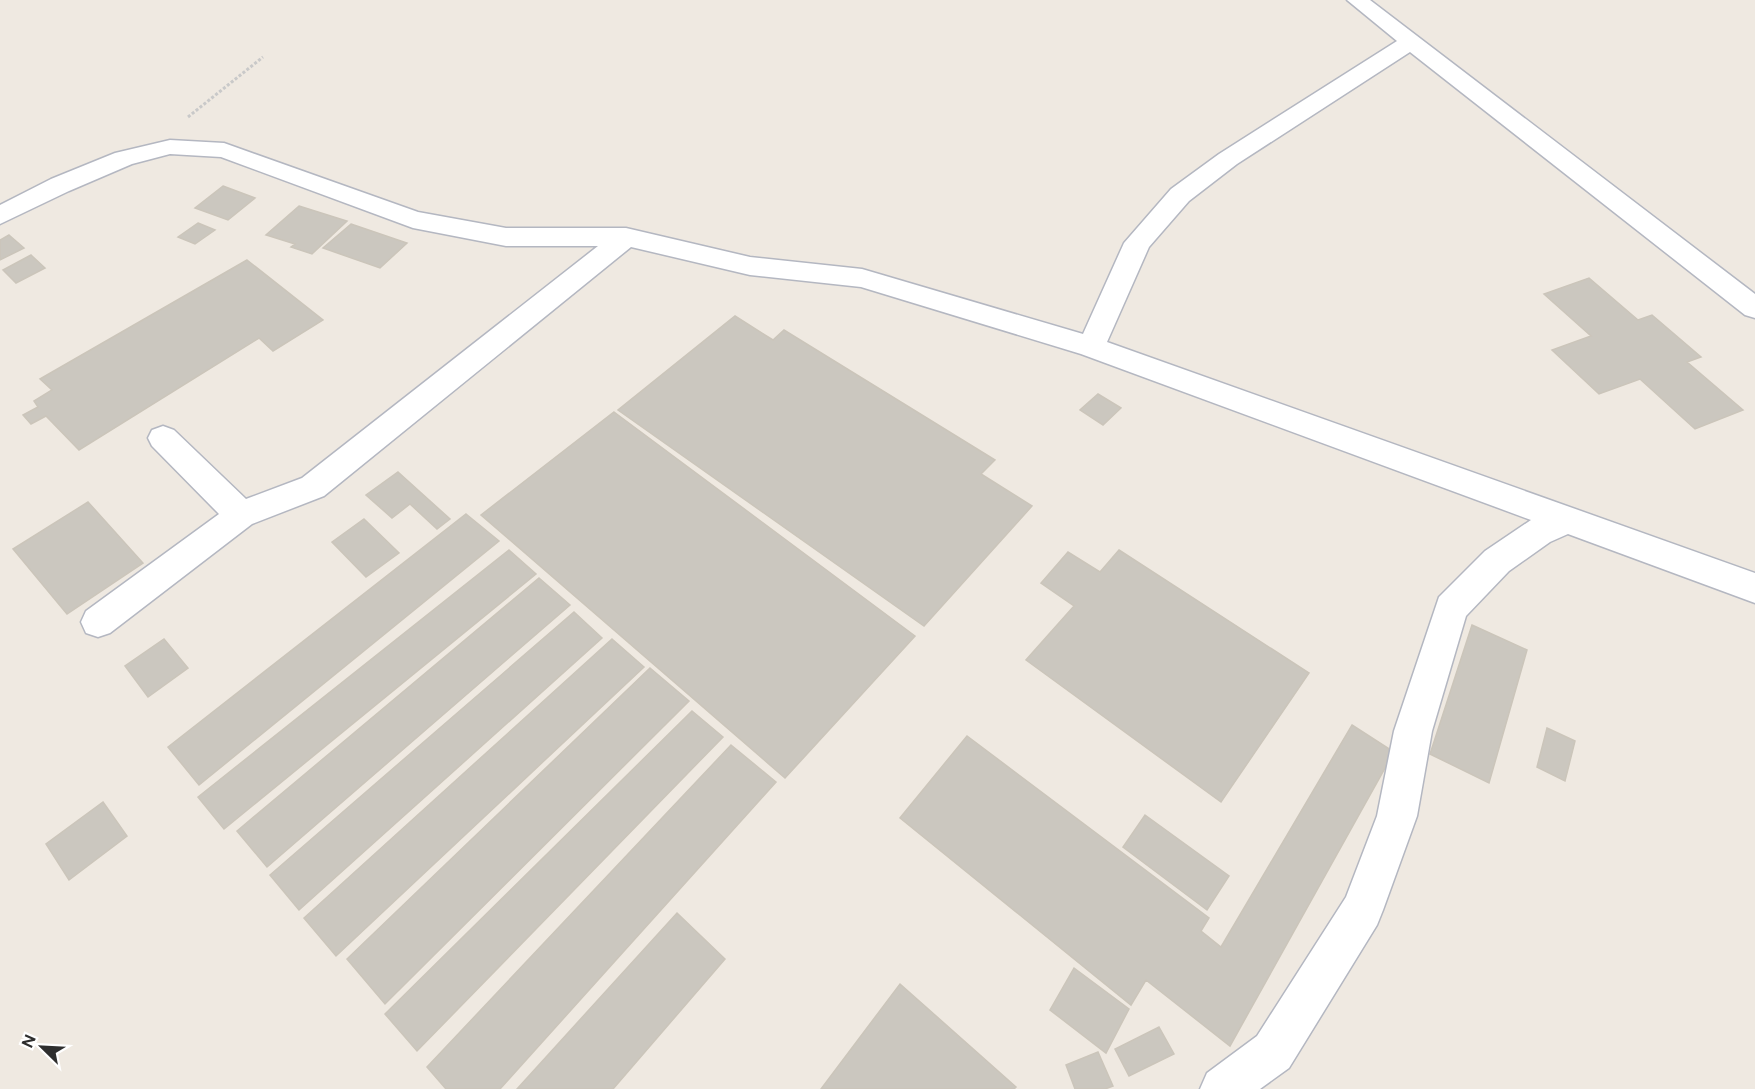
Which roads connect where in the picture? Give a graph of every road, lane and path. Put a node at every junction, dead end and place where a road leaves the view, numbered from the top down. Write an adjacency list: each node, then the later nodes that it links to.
1 (1358, 0): 2 (street)
2 (1412, 41): 7 (street); 8 (street)
3 (263, 57): 4 (path)
4 (190, 148): 5 (street); 6 (street)
5 (0, 216)
6 (626, 237): 8 (street); 10 (street)
7 (1755, 308)
8 (1091, 347): 11 (street)
9 (163, 438): 10 (street)
10 (241, 515): 13 (street)
11 (1568, 519): 12 (street); 14 (street)
12 (1755, 588)
13 (98, 622)
14 (1224, 1089)

